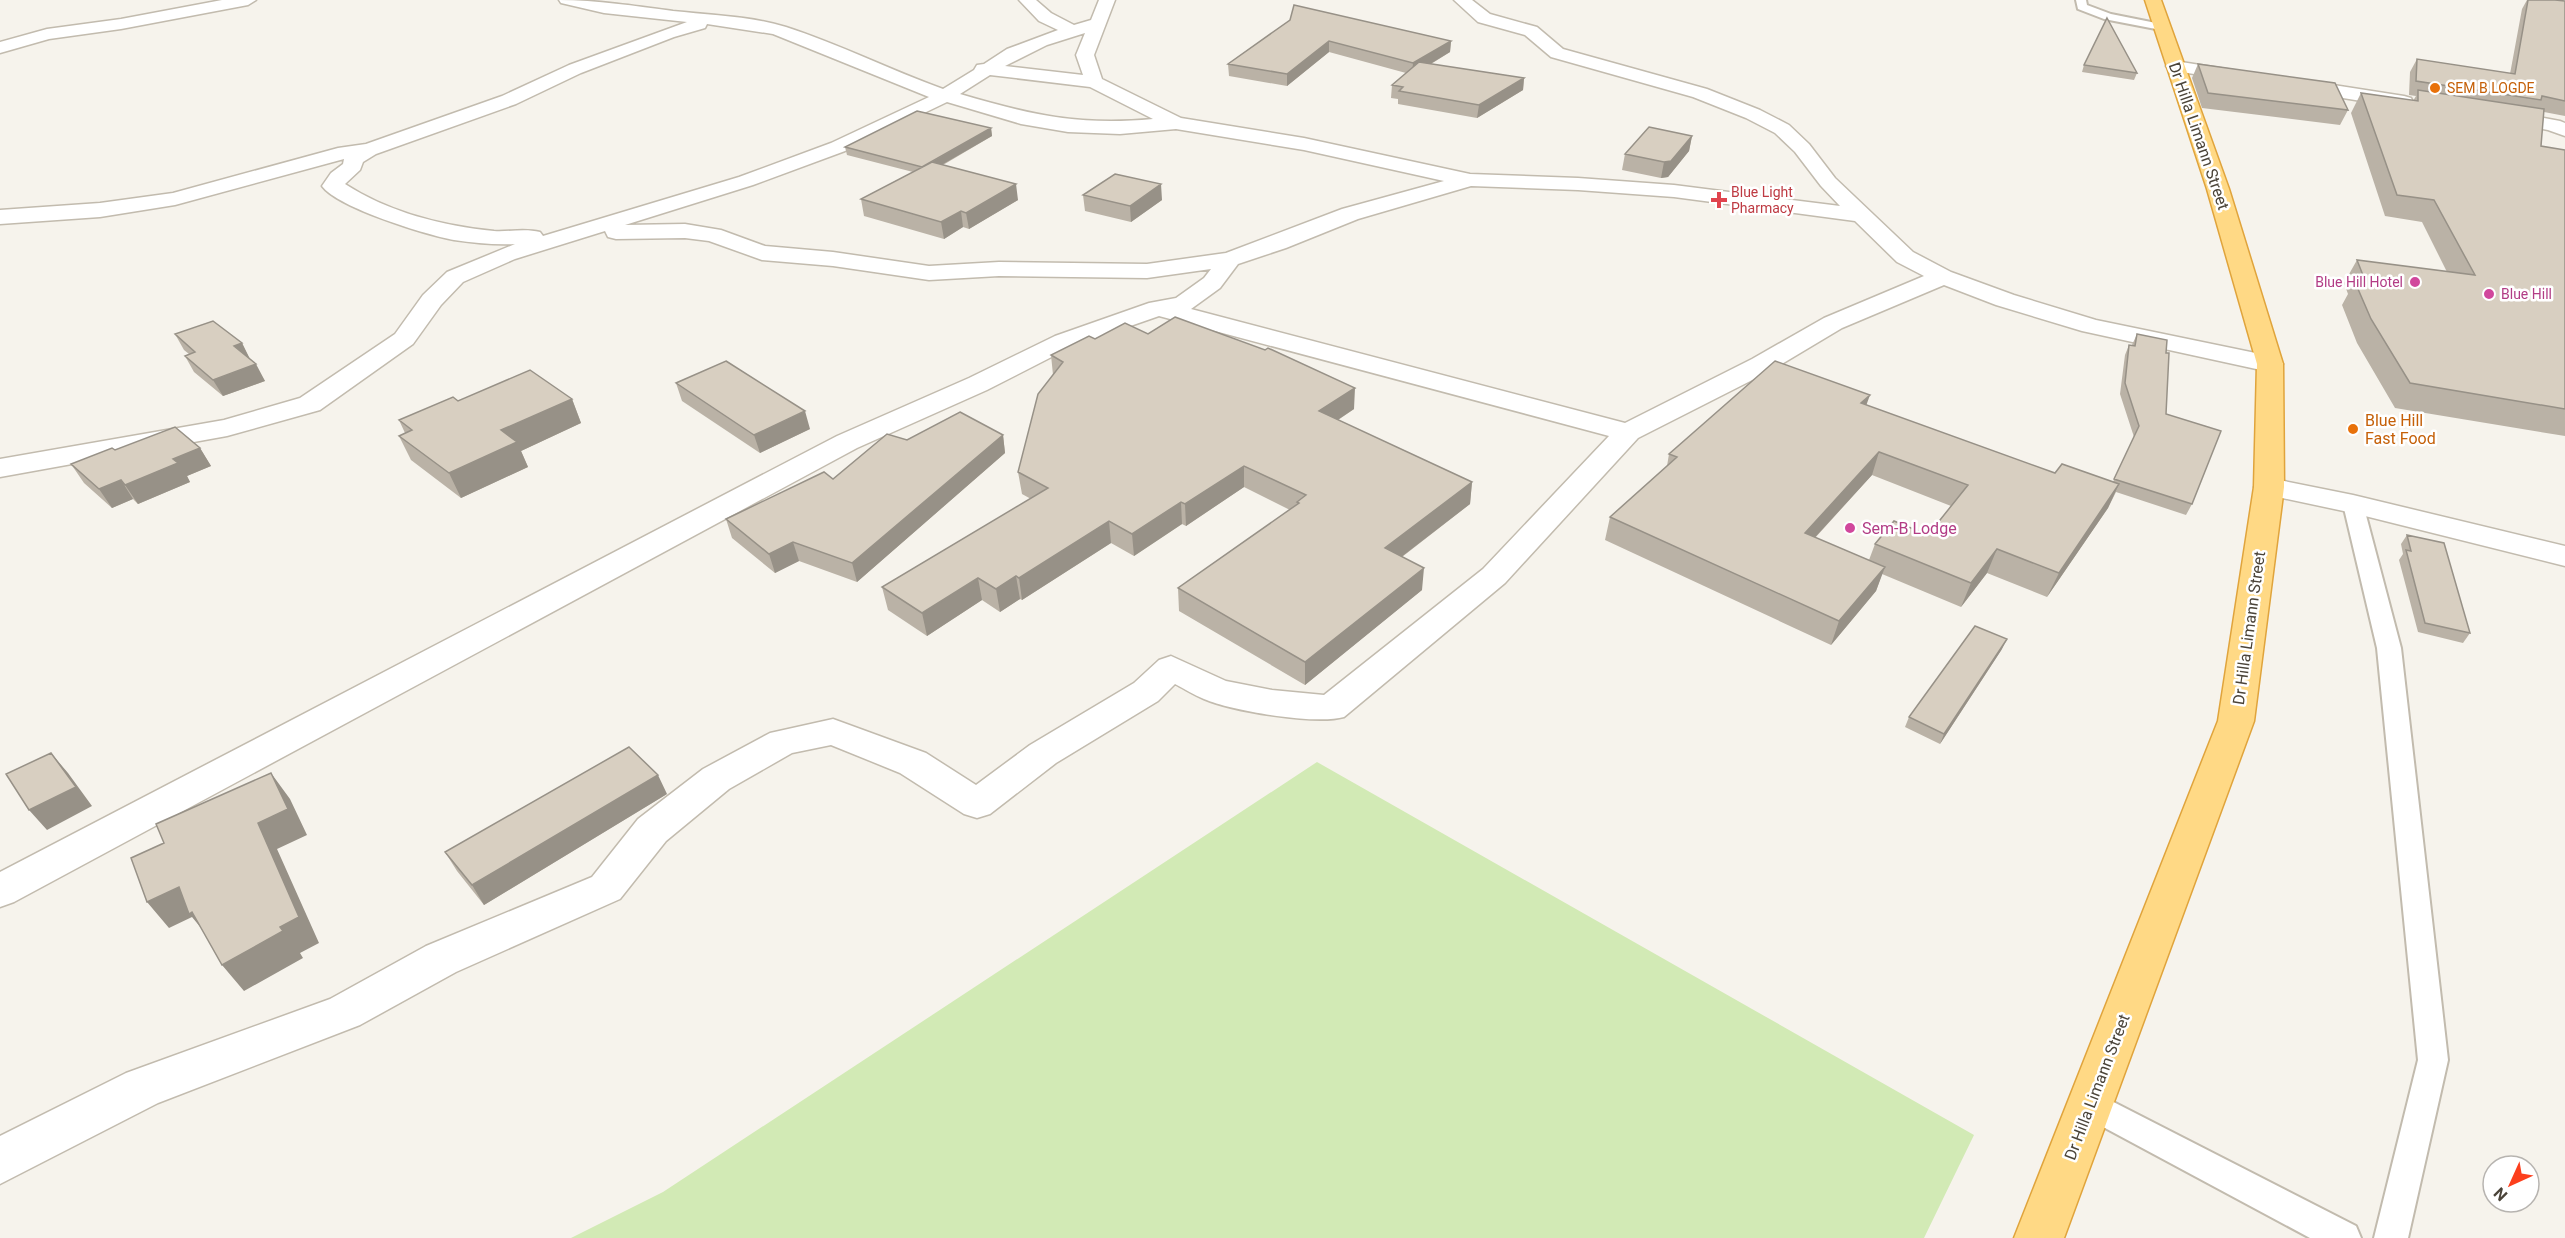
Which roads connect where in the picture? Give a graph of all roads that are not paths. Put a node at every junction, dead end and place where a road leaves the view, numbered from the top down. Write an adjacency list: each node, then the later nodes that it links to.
1 (248, 0): 12 (street)
2 (567, 0): 8 (street)
3 (1027, 0): 11 (street)
4 (1107, 0): 9 (street)
5 (1462, 0): 27 (street)
6 (2081, 0): 7 (lane)
7 (2157, 14): 14 (highway, Dr Hilla Limann Street)
8 (708, 21): 16 (street); 25 (street)
9 (1096, 24): 11 (street); 18 (street)
10 (18, 25): 12 (street)
11 (1072, 31): 15 (street)
12 (47, 34): 13 (street)
13 (0, 48)
14 (2175, 66): 17 (street); 33 (highway, Dr Hilla Limann Street)
15 (991, 68): 16 (street); 18 (street); 20 (street)
16 (892, 77): 20 (street)
17 (2258, 79)
18 (1094, 82): 23 (street)
19 (2282, 83): 21 (street)
20 (945, 96): 23 (street); 29 (street)
21 (2423, 105)
22 (2482, 114): 24 (street)
23 (1176, 123): 26 (street)
24 (2565, 130)
25 (369, 150): 28 (street); 29 (street)
26 (1470, 180): 27 (street); 30 (street)
27 (1860, 215): 31 (street)
28 (0, 217)
29 (577, 233): 30 (street); 35 (street)
30 (1230, 259): 32 (street)
31 (1943, 278): 33 (street); 34 (street)
32 (1158, 308): 34 (street); 39 (street)
33 (2270, 364): 36 (highway, Dr Hilla Limann Street)
34 (1628, 432): 41 (street)
35 (0, 468)
36 (2269, 487): 37 (street); 40 (highway, Dr Hilla Limann Street)
37 (2353, 504): 38 (street); 44 (lane)
38 (2565, 556)
39 (0, 891)
40 (2090, 1104): 42 (highway, Dr Hilla Limann Street); 43 (lane)
41 (0, 1161)
42 (2039, 1238)
43 (2344, 1238)
44 (2391, 1238)

